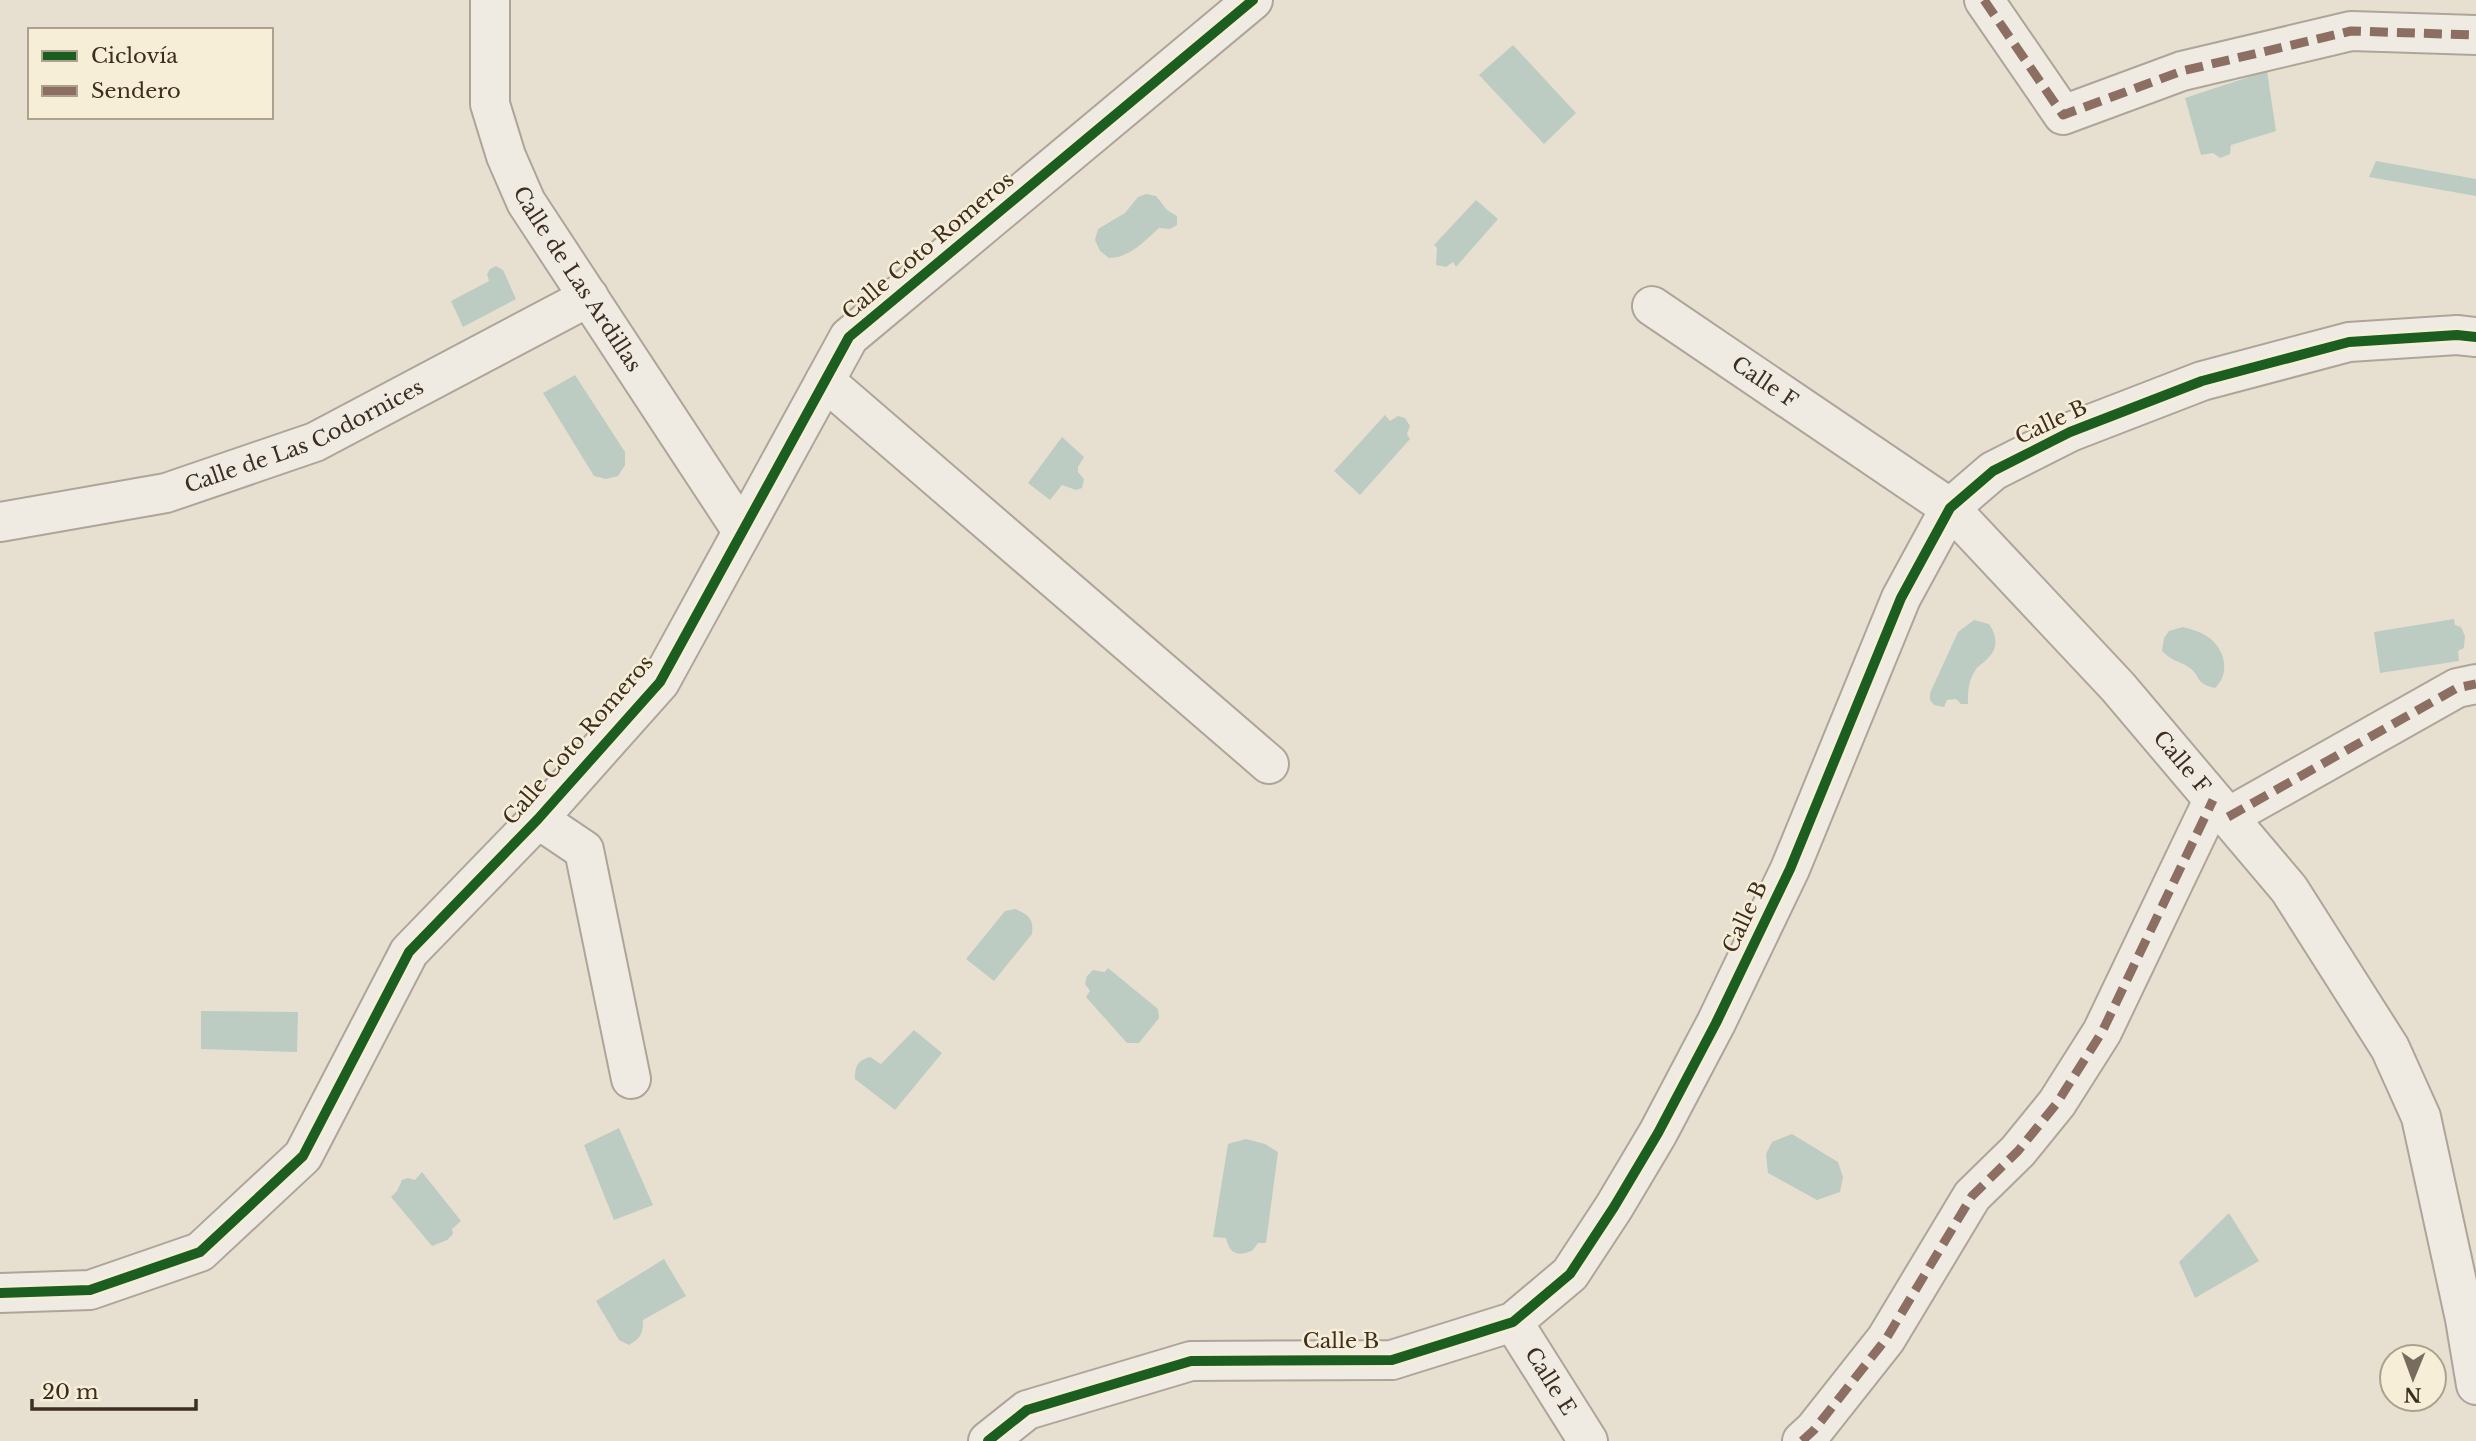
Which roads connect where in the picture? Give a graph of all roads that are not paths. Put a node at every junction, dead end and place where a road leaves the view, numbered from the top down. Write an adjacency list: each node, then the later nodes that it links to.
1 (490, 0): 5 (street, Calle de Las Ardillas)
2 (1253, 0): 8 (street, Calle Coto Romeros)
3 (1984, 0): 4 (street)
4 (2476, 35)
5 (589, 297): 10 (street, Calle de Las Codornices); 11 (street, Calle de Las Ardillas)
6 (1652, 306): 9 (street, Calle F)
7 (2476, 337): 9 (street, Calle B)
8 (825, 381): 11 (street, Calle Coto Romeros); 13 (street)
9 (1950, 508): 14 (street, Calle F); 19 (street, Calle B)
10 (0, 522)
11 (742, 530): 15 (street, Calle Coto Romeros)
12 (2476, 684): 14 (street)
13 (1269, 764)
14 (2221, 808): 18 (street, Calle F); 23 (street)
15 (538, 819): 16 (street); 17 (street, Calle Coto Romeros)
16 (631, 1079)
17 (0, 1293)
18 (2470, 1317): 20 (street, Calle F)
19 (1513, 1322): 21 (street, Calle B); 22 (street, Calle E)
20 (2476, 1385)
21 (988, 1441)
22 (1588, 1441)
23 (1802, 1441)

